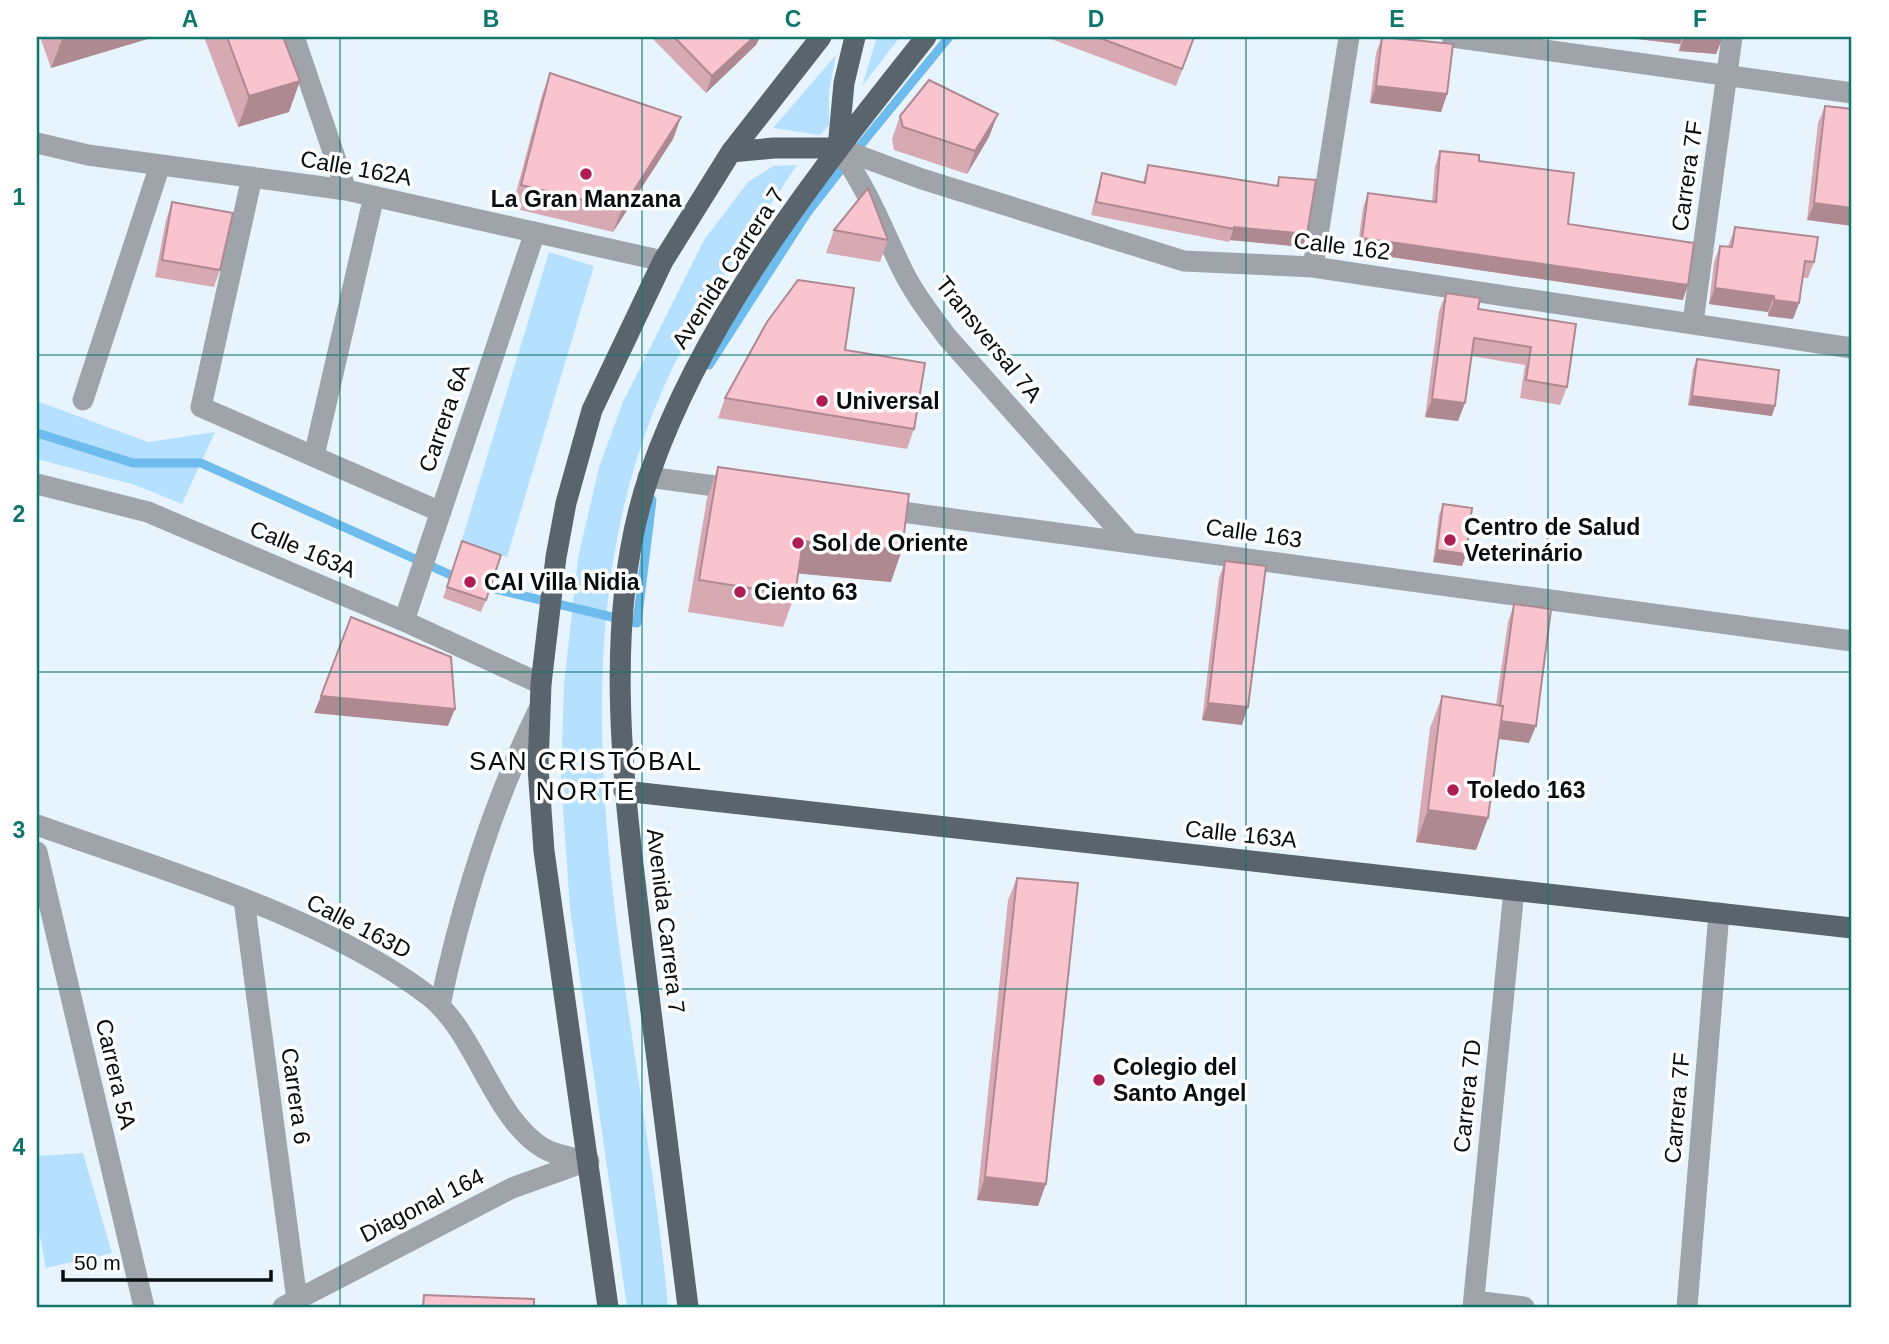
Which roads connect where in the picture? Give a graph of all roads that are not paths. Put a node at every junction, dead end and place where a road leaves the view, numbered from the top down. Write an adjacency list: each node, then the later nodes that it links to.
1 (293, 37): 15 (street)
2 (821, 37): 12 (main road)
3 (855, 37): 11 (main road)
4 (926, 37): 11 (main road, Avenida Carrera 7)
5 (1349, 37): 19 (street)
6 (1452, 37): 8 (street)
7 (1732, 37): 8 (street, Carrera 7F)
8 (1728, 75): 9 (street); 20 (street, Carrera 7F)
9 (1852, 93)
10 (37, 142): 13 (street, Calle 162A)
11 (838, 148): 12 (main road); 19 (street, Calle 162); 24 (main road, Avenida Carrera 7); 29 (street, Transversal 7A)
12 (731, 152): 18 (main road)
13 (160, 164): 14 (street, Calle 162A); 22 (street)
14 (253, 177): 15 (street, Calle 162A); 23 (street)
15 (346, 190): 16 (street, Calle 162A)
16 (374, 196): 17 (street, Calle 162A); 23 (street)
17 (535, 232): 18 (street, Calle 162A); 28 (street, Carrera 6A)
18 (663, 261): 32 (main road)
19 (1313, 267): 20 (street, Calle 162)
20 (1693, 322): 21 (street, Calle 162)
21 (1852, 348)
22 (83, 400)
23 (314, 456): 28 (street)
24 (648, 477): 26 (street); 34 (main road, Avenida Carrera 7)
25 (37, 484): 30 (street, Calle 163A)
26 (751, 491)
27 (859, 506): 29 (street, Calle 163)
28 (441, 512): 30 (street, Carrera 6A)
29 (1130, 543): 31 (street, Calle 163)
30 (404, 621): 32 (street, Calle 163A)
31 (1852, 641)
32 (541, 684): 33 (main road)
33 (539, 709): 41 (street); 42 (main road)
34 (624, 791): 37 (main road, Calle 163A); 47 (main road, Avenida Carrera 7)
35 (37, 825): 38 (street, Calle 163D)
36 (37, 852): 45 (street, Carrera 5A)
37 (1514, 890): 39 (main road, Calle 163A); 44 (street, Carrera 7D)
38 (244, 900): 41 (street, Calle 163D); 43 (street, Carrera 6)
39 (1719, 913): 40 (main road, Calle 163A); 49 (street, Carrera 7F)
40 (1852, 928)
41 (440, 1004): 42 (street, Calle 163D)
42 (589, 1161): 43 (street, Diagonal 164); 46 (main road)
43 (290, 1304)
44 (1473, 1304): 48 (street)
45 (144, 1307)
46 (608, 1307)
47 (688, 1307)
48 (1524, 1307)
49 (1687, 1307)

